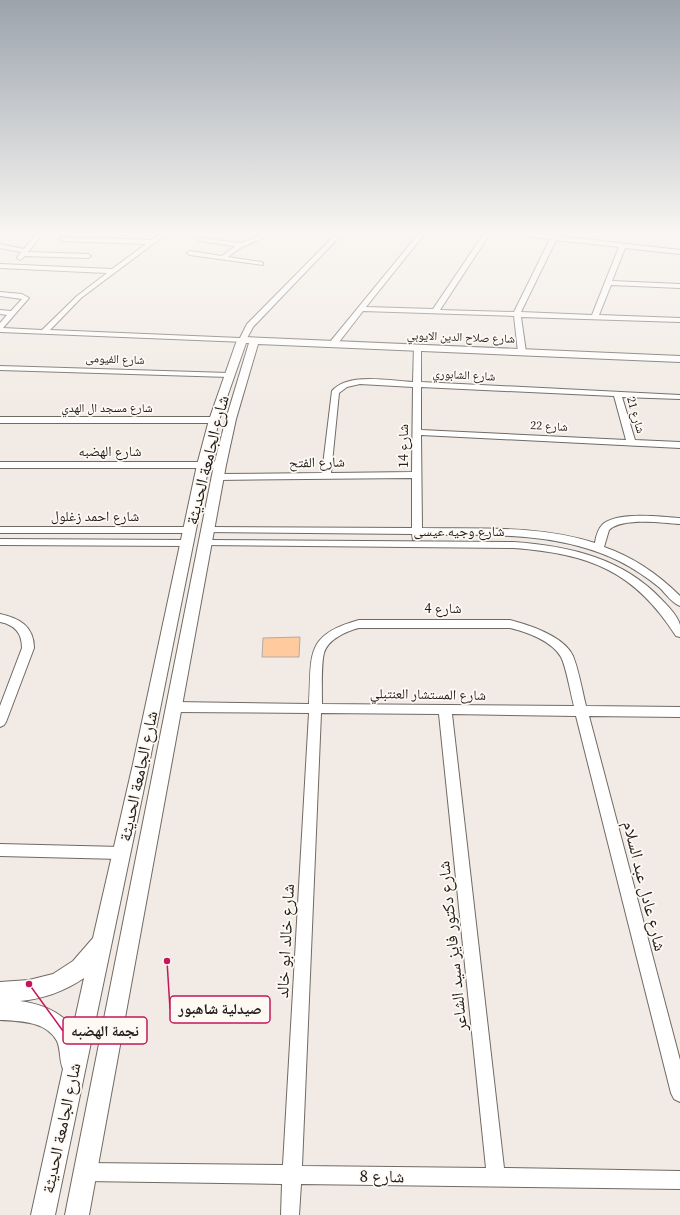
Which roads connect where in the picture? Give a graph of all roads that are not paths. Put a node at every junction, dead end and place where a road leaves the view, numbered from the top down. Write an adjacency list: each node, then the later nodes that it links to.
1 (92, 289): 16 (street)
2 (291, 289): 17 (street)
3 (377, 289): 8 (street)
4 (451, 289): 10 (street)
5 (529, 289): 12 (street)
6 (606, 289): 13 (street)
7 (0, 294): 11 (street)
8 (361, 309): 10 (street); 18 (street)
9 (0, 312): 11 (street)
10 (436, 312): 12 (street)
11 (13, 313): 15 (street)
12 (517, 314): 13 (street); 20 (street)
13 (595, 317): 14 (street)
14 (680, 320)
15 (0, 329): 16 (street)
16 (44, 332): 17 (street)
17 (248, 336): 18 (street, شارع صلاح الدين الايوبي); 23 (street, شارع الجامعة الحديثة); 34 (street, شارع الجامعة الحديثة)
18 (333, 344): 19 (street, شارع صلاح الدين الايوبي)
19 (417, 348): 20 (street, شارع صلاح الدين الايوبي); 24 (street, شارع 14)
20 (522, 352): 21 (street, شارع صلاح الدين الايوبي)
21 (680, 360)
22 (0, 368): 23 (street, شارع الفيومى)
23 (228, 375): 28 (street, شارع الجامعة الحديثة)
24 (417, 385): 25 (street, شارع الشابوري); 29 (street, شارع 14); 36 (street, شارع الشابوري)
25 (617, 394): 26 (street, شارع الشابوري); 30 (street, شارع 21)
26 (680, 397)
27 (0, 420): 28 (street, شارع مسجد ال الهدي)
28 (214, 420): 33 (street, شارع الجامعة الحديثة)
29 (417, 432): 30 (street, شارع 22); 35 (street, شارع 14)
30 (631, 442): 31 (street, شارع 22)
31 (680, 445)
32 (0, 465): 33 (street, شارع الهضبه)
33 (203, 465): 34 (street, شارع الهضبه); 40 (street, شارع الجامعة الحديثة)
34 (219, 471): 36 (street, شارع الفتح); 41 (street, شارع الجامعة الحديثة)
35 (417, 475): 36 (street, شارع الفتح); 39 (street, شارع 14)
36 (326, 476)
37 (680, 521): 44 (street)
38 (0, 530): 40 (street, شارع احمد زغلول)
39 (417, 531): 41 (street, شارع وجيه عيسى); 43 (street, شارع 14); 44 (street, شارع وجيه عيسى)
40 (188, 536): 42 (street, شارع احمد زغلول); 54 (street, شارع الجامعة الحديثة)
41 (207, 537): 43 (street, شارع وجيه عيسى); 48 (street, شارع الجامعة الحديثة)
42 (0, 542)
43 (417, 545): 47 (street, شارع وجيه عيسى)
44 (599, 547): 45 (street, شارع وجيه عيسى)
45 (680, 602)
46 (0, 618): 53 (street)
47 (680, 633)
48 (175, 707): 49 (street, شارع المستشار العنتبلي); 55 (street, شارع الجامعة الحديثة)
49 (315, 708): 50 (street, شارع المستشار العنتبلي); 51 (street, شارع 4); 64 (street, شارع خالد ابو خالد)
50 (445, 709): 51 (street, شارع المستشار العنتبلي); 65 (street, شارع دكتور فايز سيد الشاعر)
51 (581, 711): 52 (street, شارع المستشار العنتبلي); 62 (street, شارع عادل عبد السلام)
52 (680, 712)
53 (0, 722)
54 (141, 764): 55 (street); 57 (street, شارع الجامعة الحديثة)
55 (163, 766): 63 (street, شارع الجامعة الحديثة)
56 (0, 850): 57 (street)
57 (121, 853): 58 (street, شارع الجامعة الحديثة)
58 (102, 937): 59 (street); 61 (street, شارع الجامعة الحديثة)
59 (0, 992)
60 (0, 1010): 61 (street)
61 (70, 1086): 67 (street, شارع الجامعة الحديثة)
62 (680, 1093)
63 (85, 1172): 64 (street, شارع 8); 68 (street, شارع الجامعة الحديثة)
64 (293, 1175): 65 (street, شارع 8); 69 (street, شارع خالد ابو خالد)
65 (496, 1178): 66 (street, شارع 8)
66 (680, 1180)
67 (43, 1215)
68 (77, 1215)
69 (290, 1215)

